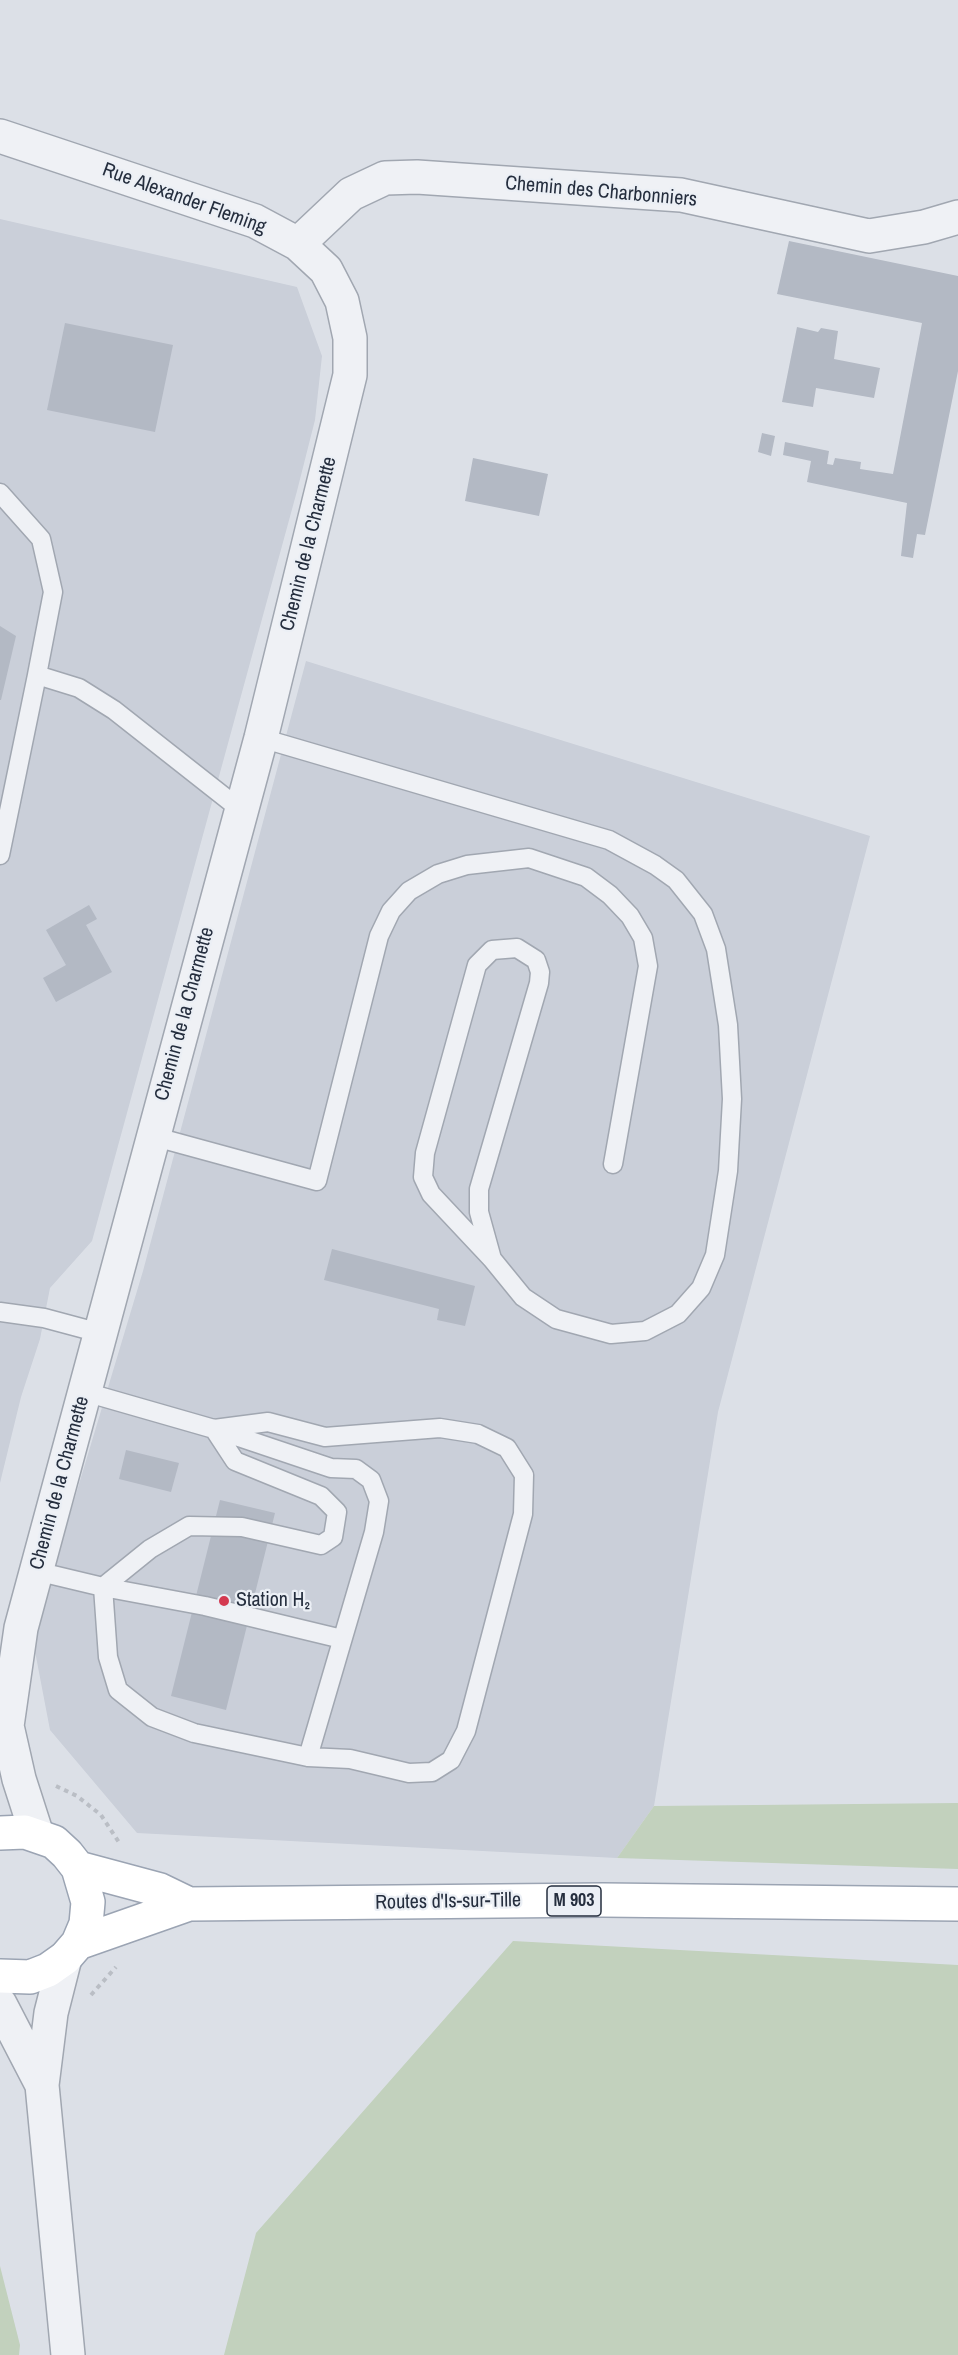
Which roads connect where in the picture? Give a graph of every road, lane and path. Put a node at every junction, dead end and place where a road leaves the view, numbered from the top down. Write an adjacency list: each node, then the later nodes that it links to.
1 (0, 136): 3 (street, Rue Alexander Fleming)
2 (958, 217): 3 (street, Chemin des Charbonniers)
3 (298, 244): 4 (street, Rue Alexander Fleming)
4 (342, 301): 7 (street, Chemin de la Charmette)
5 (0, 493): 6 (lane)
6 (38, 675): 8 (lane); 9 (lane)
7 (261, 738): 8 (street, Chemin de la Charmette); 12 (lane)
8 (242, 810): 10 (street, Chemin de la Charmette)
9 (0, 855)
10 (152, 1136): 11 (lane); 14 (street, Chemin de la Charmette)
11 (613, 1164)
12 (492, 1259): 12 (lane)
13 (0, 1311): 14 (lane)
14 (100, 1333): 15 (street, Chemin de la Charmette)
15 (85, 1392): 16 (lane); 17 (street, Chemin de la Charmette)
16 (214, 1429): 18 (lane); 19 (lane); 21 (lane)
17 (36, 1571): 18 (lane); 20 (street, Chemin de la Charmette)
18 (103, 1587): 19 (lane); 21 (lane)
19 (342, 1639): 21 (lane)
20 (3, 1733): 23 (street, Chemin de la Charmette)
21 (308, 1757)
22 (0, 1833): 23 (main road)
23 (37, 1835): 24 (main road)
24 (78, 1868): 25 (main road, Routes d'Is-sur-Tille / M 903); 27 (main road)
25 (189, 1904): 26 (main road, Routes d'Is-sur-Tille / M 903); 27 (main road, Routes d'Is-sur-Tille / M 903)
26 (958, 1904)
27 (71, 1951): 28 (main road, Routes d'Is-sur-Tille); 30 (street)
28 (0, 1976)
29 (0, 2004): 30 (street)
30 (42, 2085): 31 (street)
31 (68, 2355)

